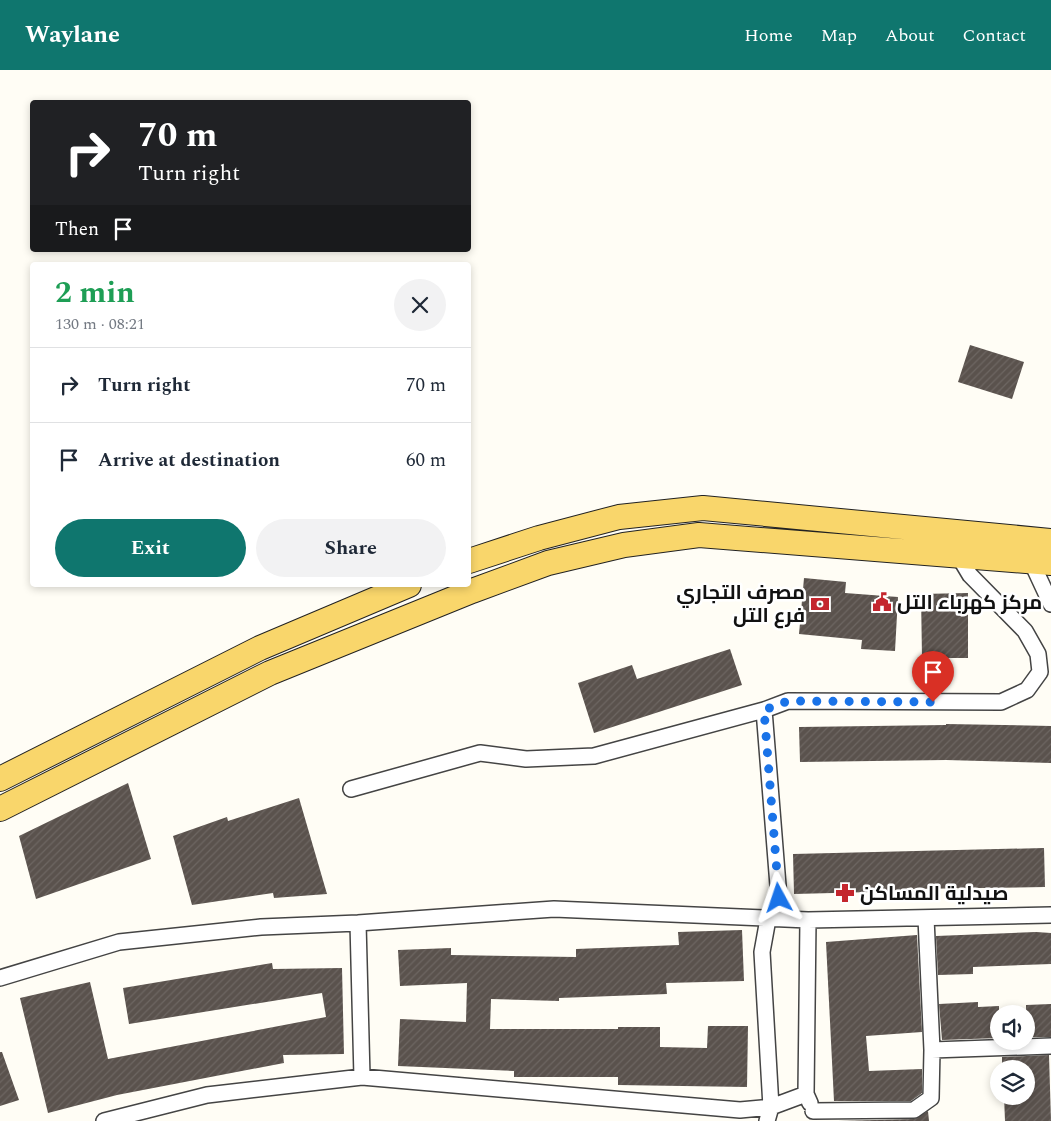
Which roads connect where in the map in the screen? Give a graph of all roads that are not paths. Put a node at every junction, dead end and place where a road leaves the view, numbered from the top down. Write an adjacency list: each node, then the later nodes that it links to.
1 (1051, 541): 3 (main road)
2 (958, 555): 4 (main road); 7 (street); 10 (main road)
3 (471, 560)
4 (1041, 562): 6 (street)
5 (404, 587): 8 (main road)
6 (1051, 604)
7 (764, 710): 9 (street); 13 (street)
8 (0, 779)
9 (351, 789)
10 (0, 809)
11 (1051, 915): 12 (street)
12 (926, 918): 14 (street); 18 (street)
13 (768, 919): 14 (street); 15 (street); 21 (street)
14 (808, 920): 20 (street)
15 (358, 923): 16 (street); 19 (street)
16 (0, 978)
17 (1051, 1046): 18 (street)
18 (932, 1050): 22 (street)
19 (362, 1077): 21 (street); 23 (street)
20 (806, 1094): 21 (street); 22 (street)
21 (769, 1114)
22 (813, 1116)
23 (104, 1121)

